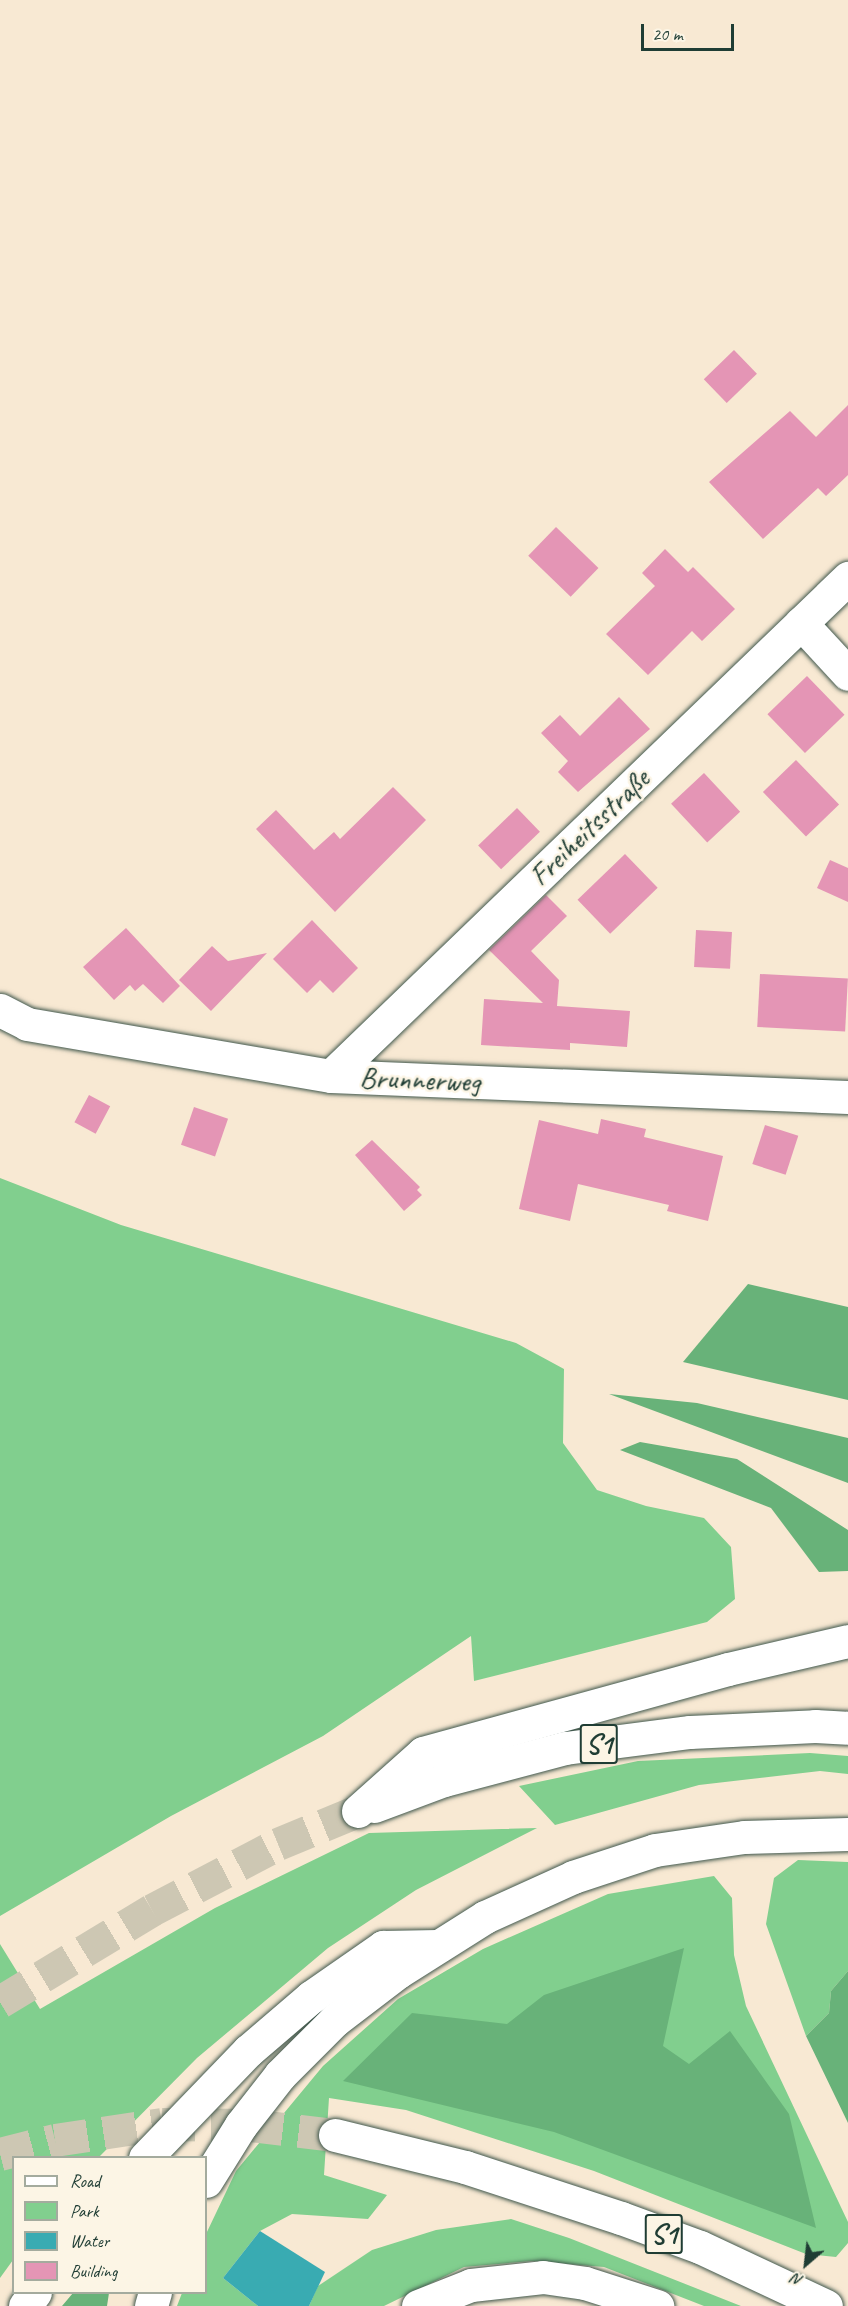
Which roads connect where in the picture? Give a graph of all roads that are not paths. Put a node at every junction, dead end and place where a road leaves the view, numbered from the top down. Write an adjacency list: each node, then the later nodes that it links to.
1 (848, 579): 2 (main road, Freiheitsstraße)
2 (801, 623): 3 (main road); 5 (main road, Freiheitsstraße)
3 (848, 674)
4 (0, 1010): 5 (main road, Brunnerweg)
5 (331, 1076): 6 (main road, Brunnerweg)
6 (848, 1097)
7 (848, 1641): 8 (main road, S1)
8 (848, 1728)
9 (848, 1834): 10 (main road)
10 (438, 1946): 12 (main road); 13 (main road)
11 (335, 2135): 16 (main road, S1)
12 (146, 2156)
13 (207, 2179)
14 (418, 2306): 15 (main road)
15 (657, 2306)
16 (826, 2306)

